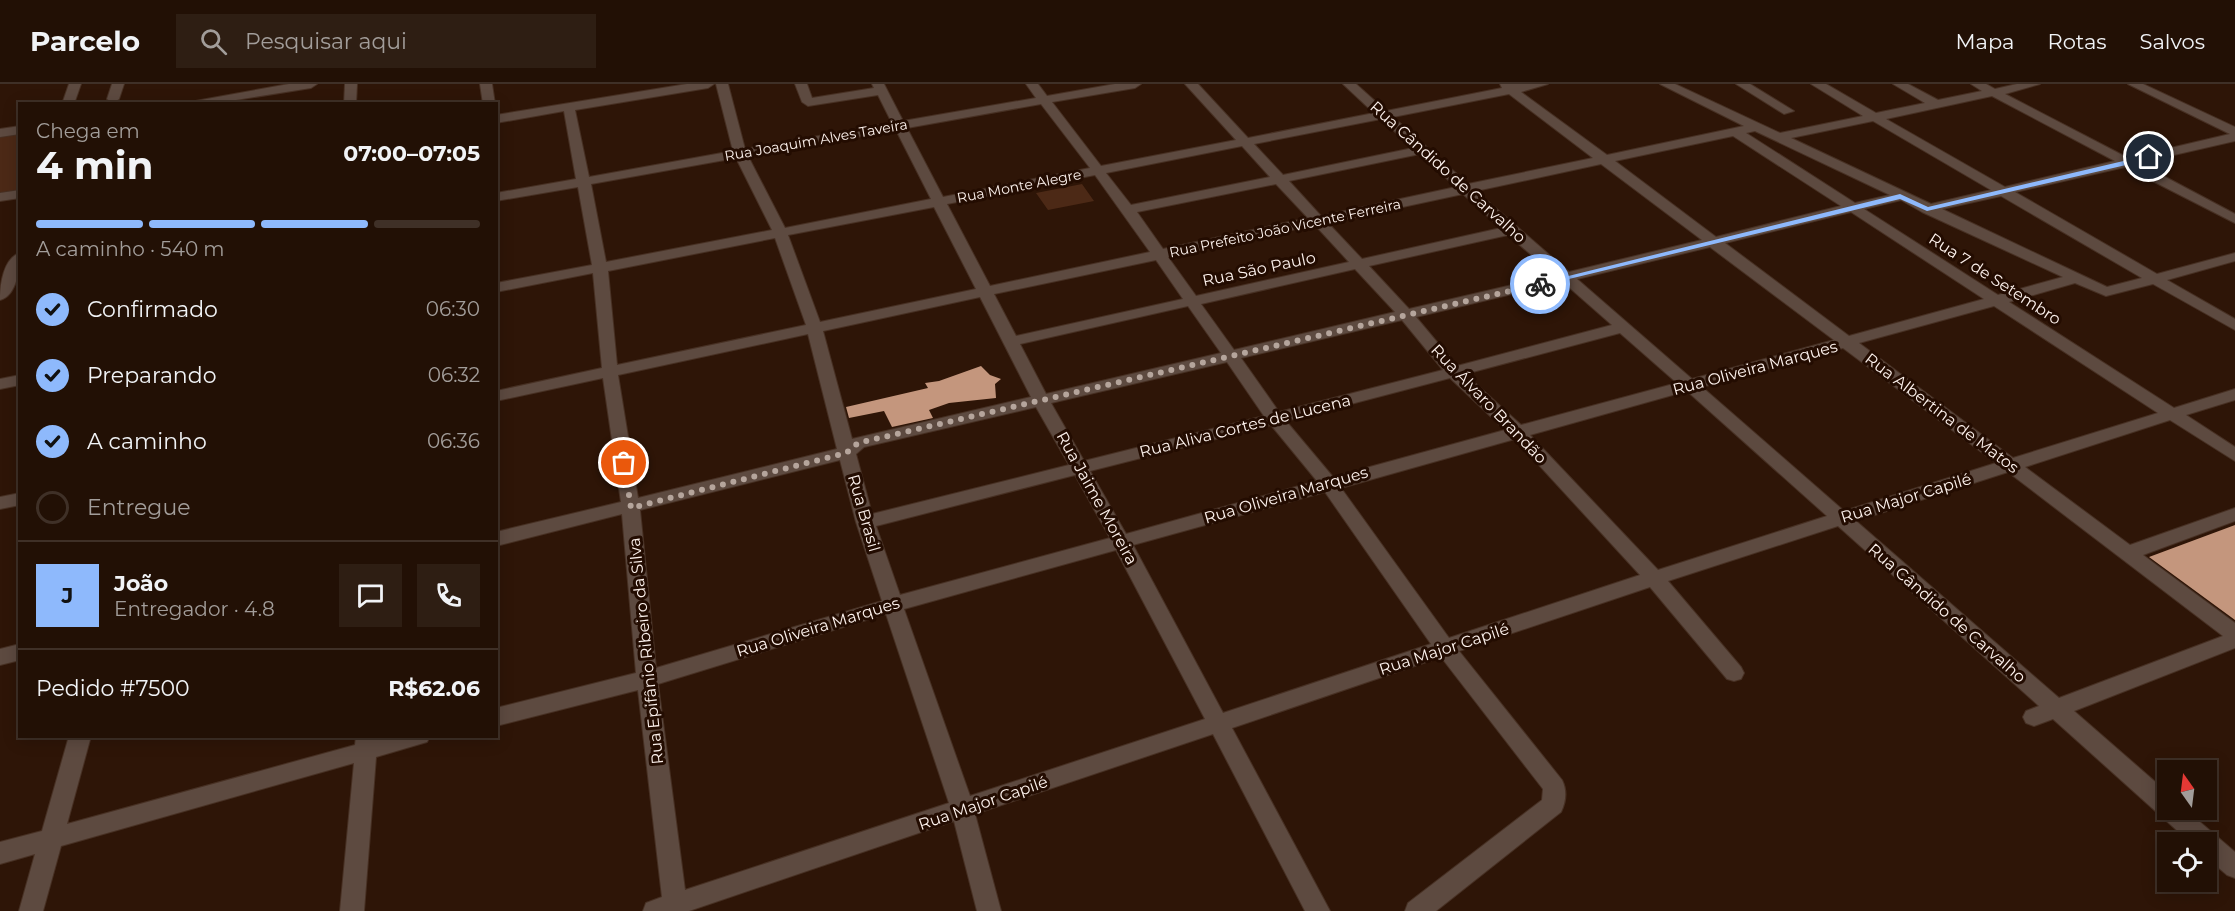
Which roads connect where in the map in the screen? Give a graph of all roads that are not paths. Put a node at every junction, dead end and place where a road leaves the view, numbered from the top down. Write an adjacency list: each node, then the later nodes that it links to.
1 (75, 84): 29 (street)
2 (118, 84): 26 (street)
3 (215, 84): 28 (street)
4 (311, 84): 28 (street)
5 (351, 84): 30 (street)
6 (486, 84): 31 (street)
7 (708, 84): 24 (street)
8 (722, 84): 48 (street, Rua Brasil)
9 (801, 84): 22 (street)
10 (1032, 84): 27 (street)
11 (1135, 84): 27 (street, Rua Joaquim Alves Taveira)
12 (1191, 84): 46 (street, Rua Álvaro Brandão)
13 (1349, 84): 35 (street, Rua Cândido de Carvalho)
14 (1542, 84): 23 (street, Rua Monte Alegre)
15 (1666, 84): 39 (street)
16 (1742, 84): 34 (street)
17 (1817, 84): 36 (street)
18 (1899, 84): 32 (street)
19 (1977, 84): 25 (street)
20 (2034, 84): 25 (street)
21 (2134, 84): 42 (street)
22 (879, 87): 38 (street, Rua Jaime Moreira)
23 (1508, 87): 35 (street, Rua Monte Alegre); 49 (street, Rua Albertina de Matos)
24 (645, 89): 33 (street)
25 (1993, 92): 32 (street); 50 (street)
26 (113, 99)
27 (1044, 100): 38 (street, Rua Joaquim Alves Taveira); 51 (street)
28 (211, 101)
29 (69, 102)
30 (350, 102)
31 (489, 102)
32 (1936, 104): 36 (street)
33 (569, 108): 37 (street); 53 (street, Rua Epifânio Ribeiro da Silva)
34 (1788, 111)
35 (1385, 114): 46 (street, Rua Monte Alegre); 47 (street, Rua Cândido de Carvalho)
36 (1878, 117): 44 (street); 55 (street)
37 (498, 119)
38 (899, 125): 48 (street, Rua Joaquim Alves Taveira); 60 (street, Rua Jaime Moreira)
39 (1756, 128): 41 (street, Rua Prefeito João Vicente Ferreira); 44 (street)
40 (18, 130): 43 (street)
41 (1736, 132): 49 (street, Rua Prefeito João Vicente Ferreira); 61 (street, Rua 7 de Setembro)
42 (2235, 132)
43 (0, 133)
44 (1780, 137): 57 (street)
45 (2235, 137): 50 (street)
46 (1244, 141): 51 (street, Rua Monte Alegre); 52 (street, Rua Álvaro Brandão)
47 (1422, 150): 52 (street); 54 (street, Rua Cândido de Carvalho)
48 (740, 154): 53 (street, Rua Joaquim Alves Taveira); 67 (street, Rua Brasil)
49 (1605, 160): 54 (street, Rua Prefeito João Vicente Ferreira); 68 (street, Rua Albertina de Matos)
50 (2128, 162): 55 (street); 64 (street)
51 (1098, 170): 60 (street, Rua Monte Alegre); 63 (street)
52 (1278, 178): 63 (street); 65 (street, Rua Álvaro Brandão)
53 (583, 182): 59 (street, Rua Joaquim Alves Taveira); 73 (street, Rua Epifânio Ribeiro da Silva)
54 (1466, 189): 65 (street, Rua Prefeito João Vicente Ferreira); 66 (street, Rua Cândido de Carvalho)
55 (2006, 191): 62 (street); 76 (street)
56 (18, 194): 58 (street)
57 (1900, 196): 61 (street); 62 (street)
58 (0, 197)
59 (498, 197)
60 (938, 202): 67 (street, Rua Monte Alegre); 79 (street, Rua Jaime Moreira)
61 (1852, 209): 68 (street); 80 (street, Rua 7 de Setembro)
62 (1927, 209): 75 (street)
63 (1128, 210): 69 (street)
64 (2235, 219)
65 (1319, 221): 69 (street, Rua Prefeito João Vicente Ferreira); 72 (street, Rua Álvaro Brandão)
66 (1511, 230): 72 (street, Rua São Paulo); 74 (street, Rua Cândido de Carvalho)
67 (780, 231): 73 (street, Rua Monte Alegre); 85 (street, Rua Brasil)
68 (1713, 242): 74 (street); 87 (street, Rua Albertina de Matos)
69 (1158, 255): 79 (street, Rua Prefeito João Vicente Ferreira); 81 (street)
70 (2235, 257): 76 (street)
71 (18, 261): 77 (street)
72 (1358, 265): 81 (street, Rua São Paulo); 82 (street, Rua Álvaro Brandão)
73 (600, 267): 78 (street, Rua Monte Alegre); 90 (street, Rua Epifânio Ribeiro da Silva)
74 (1567, 278): 82 (street); 84 (street, Rua Cândido de Carvalho)
75 (2077, 278): 76 (street); 80 (street, Rua Oliveira Marques)
76 (2155, 278): 83 (street)
77 (6, 286)
78 (498, 288)
79 (987, 292): 85 (street, Rua Prefeito João Vicente Ferreira); 86 (street, Rua Jaime Moreira)
80 (1994, 301): 87 (street, Rua Oliveira Marques); 97 (street, Rua 7 de Setembro)
81 (1191, 302): 86 (street, Rua São Paulo); 88 (street)
82 (1406, 315): 88 (street); 89 (street, Rua Álvaro Brandão)
83 (2235, 325)
84 (1624, 327): 89 (street, Rua Aliva Cortes de Lucena); 93 (street, Rua Cândido de Carvalho)
85 (815, 330): 90 (street, Rua Prefeito João Vicente Ferreira); 100 (street, Rua Brasil)
86 (1013, 341): 96 (street, Rua Jaime Moreira)
87 (1847, 343): 93 (street, Rua Oliveira Marques); 102 (street, Rua Albertina de Matos)
88 (1230, 355): 96 (street); 98 (street)
89 (1453, 372): 98 (street, Rua Aliva Cortes de Lucena); 99 (street, Rua Álvaro Brandão)
90 (610, 373): 95 (street, Rua Prefeito João Vicente Ferreira); 107 (street, Rua Epifânio Ribeiro da Silva)
91 (18, 380): 92 (street)
92 (0, 384)
93 (1691, 386): 99 (street, Rua Oliveira Marques); 109 (street, Rua Cândido de Carvalho)
94 (2235, 394): 97 (street, Rua Major Capilé)
95 (498, 396)
96 (1041, 400): 100 (street); 103 (street, Rua Jaime Moreira)
97 (2170, 413): 101 (street, Rua 7 de Setembro); 102 (street, Rua Major Capilé)
98 (1275, 419): 103 (street, Rua Aliva Cortes de Lucena); 104 (street)
99 (1517, 431): 104 (street, Rua Oliveira Marques); 114 (street, Rua Álvaro Brandão)
100 (846, 453): 107 (street); 110 (street, Rua Brasil)
101 (2235, 455)
102 (2012, 465): 109 (street, Rua Major Capilé); 113 (street, Rua Albertina de Matos)
103 (1080, 467): 110 (street, Rua Aliva Cortes de Lucena); 112 (street, Rua Jaime Moreira)
104 (1329, 483): 112 (street, Rua Oliveira Marques); 118 (street)
105 (18, 499): 106 (street)
106 (0, 503)
107 (631, 508): 111 (street); 122 (street, Rua Epifânio Ribeiro da Silva)
108 (2235, 514): 113 (street)
109 (1839, 519): 114 (street, Rua Major Capilé); 123 (street, Rua Cândido de Carvalho)
110 (865, 522): 115 (street, Rua Brasil)
111 (498, 539)
112 (1121, 541): 115 (street, Rua Oliveira Marques); 126 (street, Rua Jaime Moreira)
113 (2128, 553): 116 (street, Rua Albertina de Matos)
114 (1654, 578): 118 (street, Rua Major Capilé); 121 (street, Rua Álvaro Brandão)
115 (892, 604): 122 (street, Rua Oliveira Marques); 131 (street, Rua Brasil)
116 (2235, 634)
117 (2235, 640): 123 (street)
118 (1446, 649): 126 (street, Rua Major Capilé); 142 (street)
119 (18, 652): 120 (street)
120 (0, 657)
121 (1734, 673)
122 (647, 679): 124 (street, Rua Oliveira Marques); 136 (street, Rua Epifânio Ribeiro da Silva)
123 (2056, 709): 125 (street); 130 (street, Rua Cândido de Carvalho)
124 (498, 716)
125 (2034, 717)
126 (1218, 723): 131 (street, Rua Major Capilé); 141 (street, Rua Jaime Moreira)
127 (79, 738): 133 (street)
128 (404, 738): 129 (street)
129 (366, 743): 133 (street); 138 (street)
130 (2157, 798)
131 (963, 810): 136 (street, Rua Major Capilé); 140 (street, Rua Brasil)
132 (2182, 820): 135 (street, Rua Cândido de Carvalho)
133 (52, 839): 134 (street); 137 (street)
134 (0, 853)
135 (2235, 867)
136 (676, 908): 139 (street, Rua Major Capilé)
137 (32, 911)
138 (352, 911)
139 (655, 911)
140 (989, 911)
141 (1318, 911)
142 (1417, 911)

